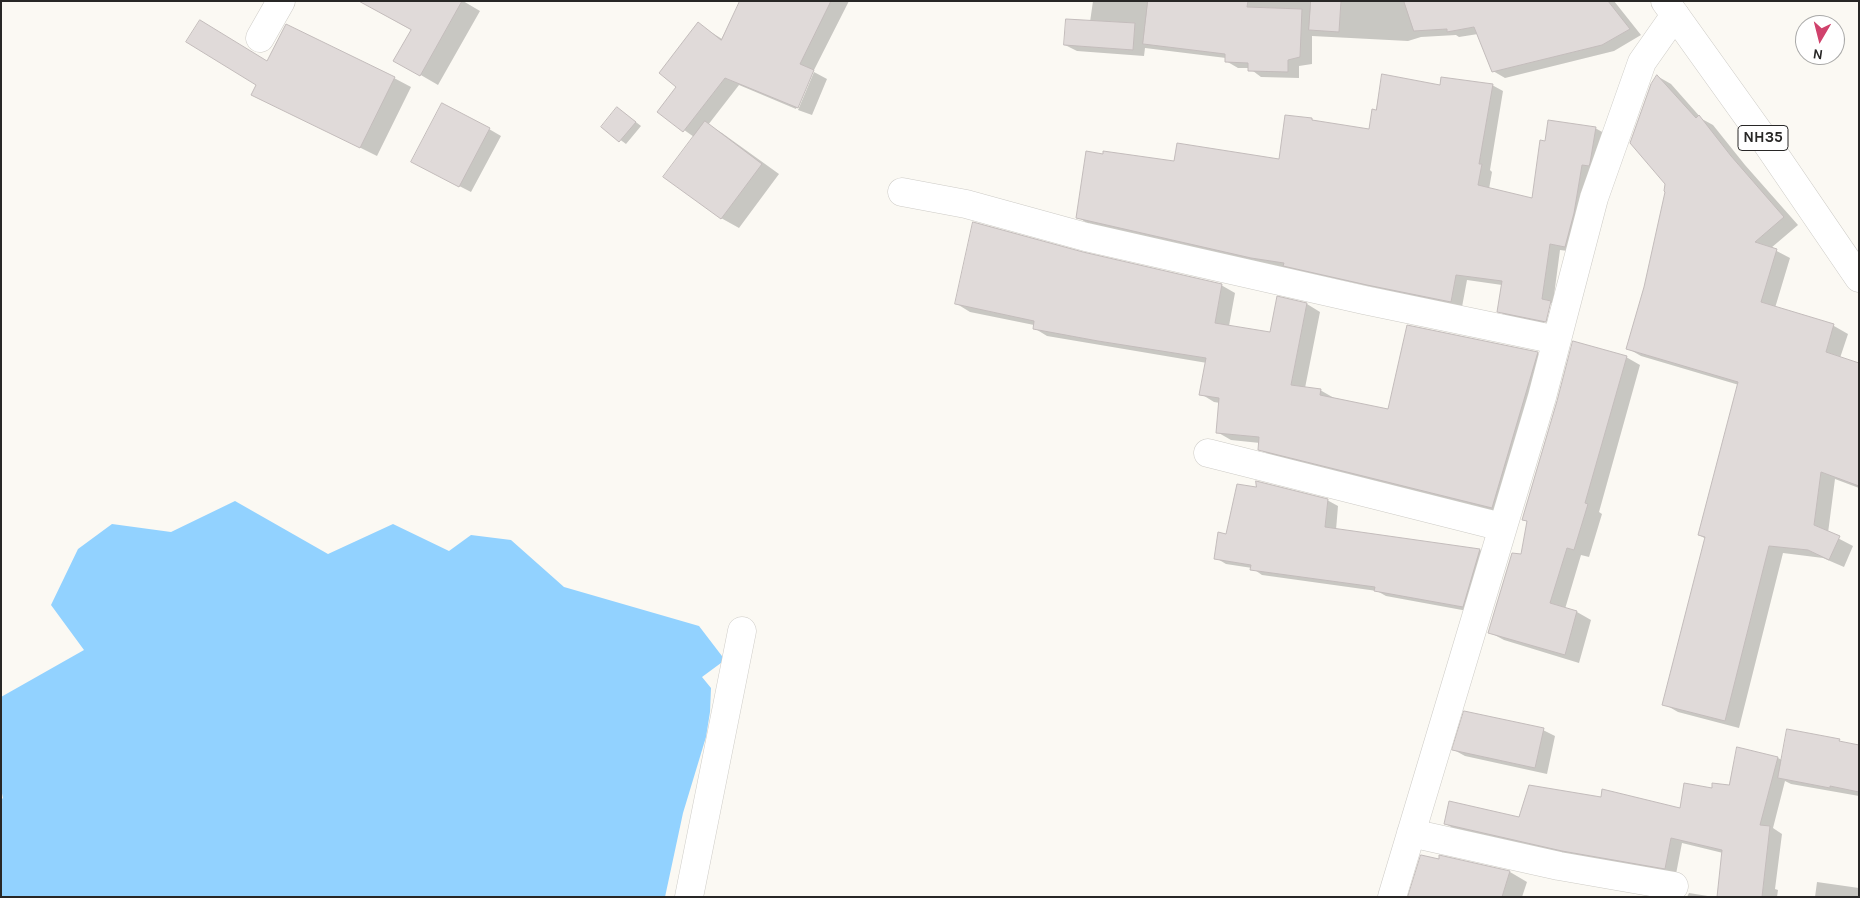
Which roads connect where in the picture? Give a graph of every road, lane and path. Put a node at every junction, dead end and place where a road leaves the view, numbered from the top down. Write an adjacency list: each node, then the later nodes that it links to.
1 (281, 1): 3 (main road)
2 (1670, 8): 5 (main road, NH35); 6 (main road)
3 (260, 38)
4 (902, 192): 6 (main road)
5 (1859, 278)
6 (1557, 340): 8 (main road)
7 (1208, 453): 8 (main road)
8 (1502, 527): 10 (main road)
9 (742, 631): 12 (main road)
10 (1411, 833): 11 (main road); 13 (main road)
11 (1674, 886)
12 (689, 897)
13 (1392, 897)

